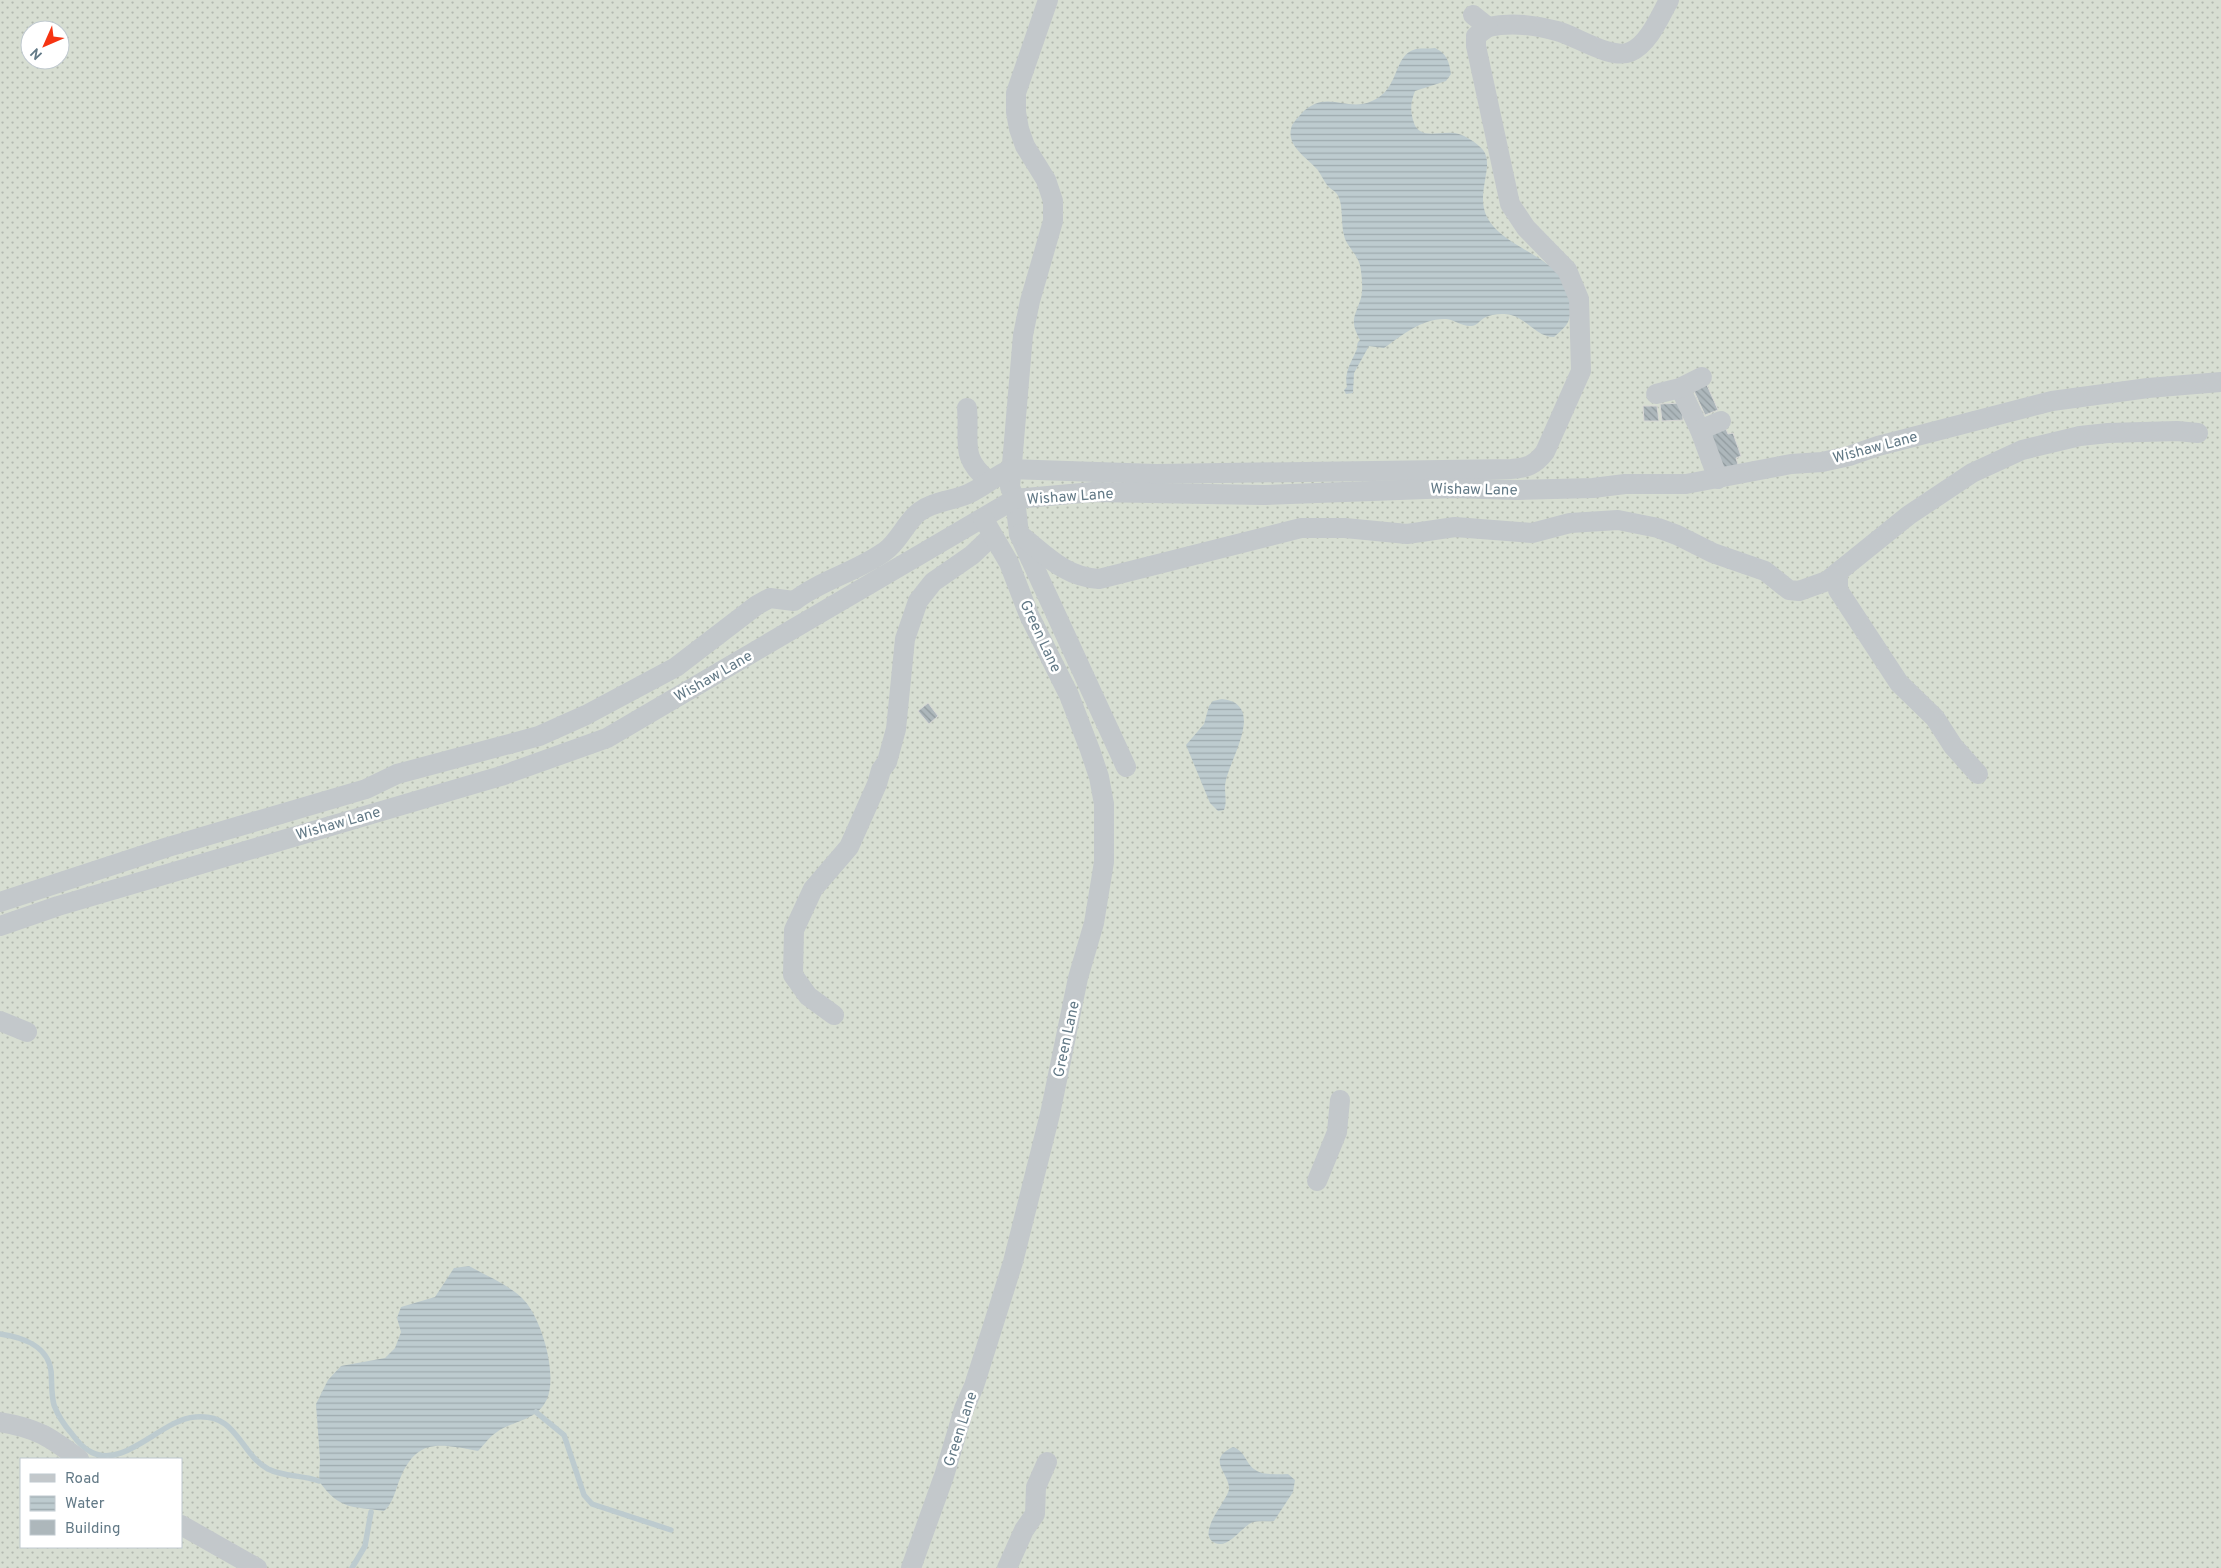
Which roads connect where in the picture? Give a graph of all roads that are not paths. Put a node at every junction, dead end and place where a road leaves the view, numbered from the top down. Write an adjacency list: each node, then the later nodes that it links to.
1 (1048, 0): 11 (street)
2 (1669, 0): 11 (street)
3 (1702, 376): 5 (street)
4 (2221, 382): 12 (street, Wishaw Lane)
5 (1680, 388): 6 (street); 9 (street)
6 (1656, 394)
7 (967, 408): 13 (street)
8 (1721, 421): 9 (street)
9 (1700, 430): 12 (street)
10 (2198, 433): 18 (street)
11 (1012, 469): 13 (street); 14 (street)
12 (1718, 479): 14 (street, Wishaw Lane)
13 (989, 481): 21 (street)
14 (1015, 500): 15 (street, Wishaw Lane); 16 (street)
15 (983, 518): 17 (street, Green Lane); 22 (street, Wishaw Lane)
16 (1019, 534): 18 (street); 19 (street)
17 (992, 536): 23 (street); 33 (street, Green Lane)
18 (1838, 572): 20 (street)
19 (1126, 767)
20 (1978, 774)
21 (0, 902)
22 (0, 926)
23 (834, 1015)
24 (0, 1021): 25 (street)
25 (27, 1032)
26 (1340, 1100): 27 (street)
27 (1317, 1181)
28 (0, 1422): 29 (street)
29 (78, 1458)
30 (1047, 1462): 34 (street)
31 (182, 1526): 32 (street)
32 (257, 1568)
33 (911, 1568)
34 (1007, 1568)

